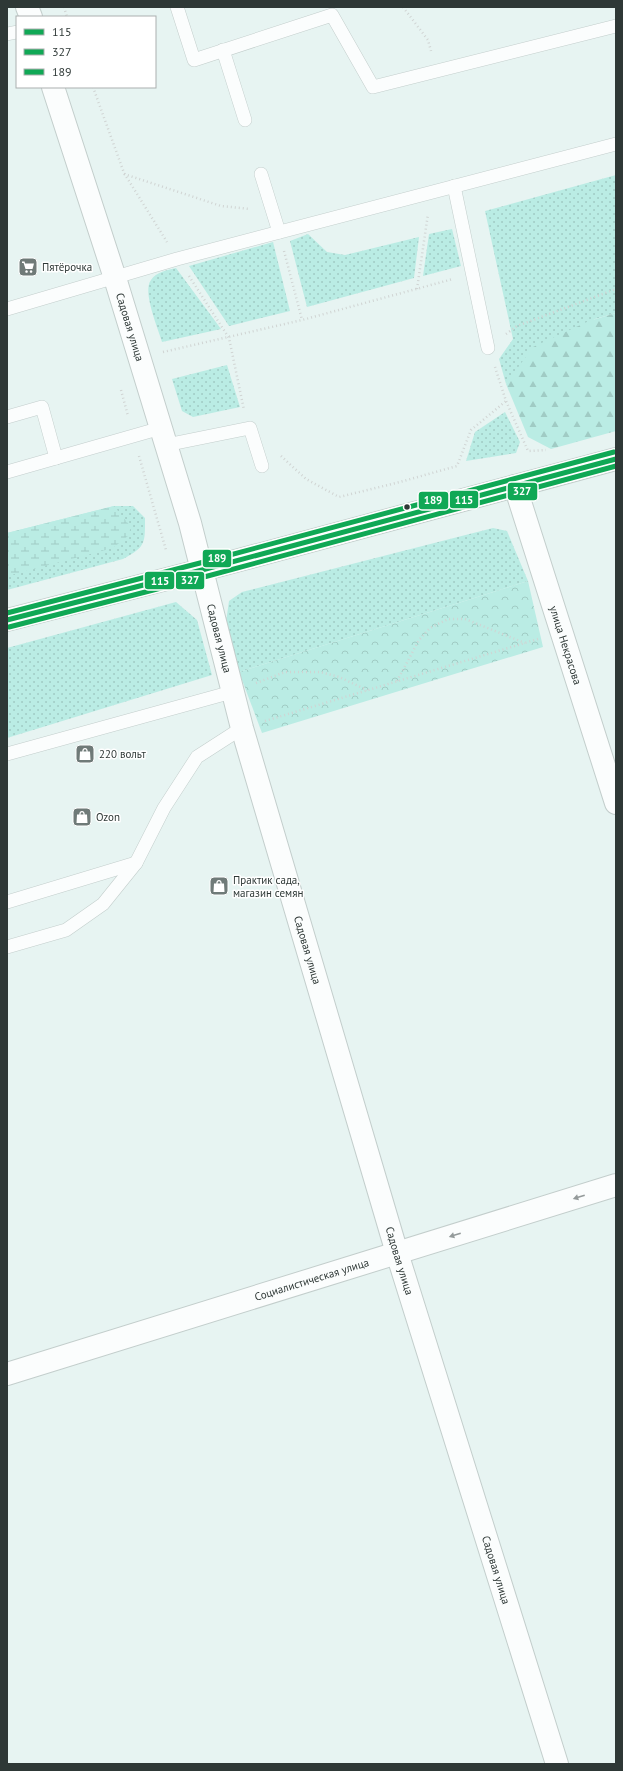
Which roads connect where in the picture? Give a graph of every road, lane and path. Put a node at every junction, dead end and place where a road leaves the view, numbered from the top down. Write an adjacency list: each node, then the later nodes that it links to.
1 (177, 7): 4 (lane)
2 (403, 7): 5 (path)
3 (616, 26): 5 (lane)
4 (223, 50): 5 (lane); 8 (lane)
5 (437, 71)
6 (53, 88): 18 (street, Садовая улица)
7 (92, 88): 10 (path)
8 (245, 120)
9 (616, 144): 12 (lane)
10 (124, 173): 14 (path); 16 (path)
11 (261, 174): 14 (lane)
12 (454, 186): 13 (lane); 17 (lane)
13 (431, 193): 15 (lane); 19 (path)
14 (272, 212): 15 (lane)
15 (279, 232): 16 (lane); 22 (path)
16 (178, 259): 18 (lane); 23 (path)
17 (472, 273): 19 (path); 24 (lane)
18 (115, 278): 21 (lane); 29 (street, Садовая улица)
19 (417, 289): 22 (path)
20 (616, 289): 24 (path)
21 (7, 309)
22 (302, 320): 23 (path)
23 (229, 338): 25 (path); 28 (path)
24 (488, 348): 26 (path)
25 (157, 354)
26 (506, 401): 30 (path); 31 (path)
27 (7, 417): 32 (lane)
28 (250, 428): 29 (lane); 34 (lane)
29 (164, 436): 32 (lane); 37 (street, Садовая улица)
30 (550, 450)
31 (278, 453)
32 (56, 458): 35 (lane)
33 (616, 459): 36 (street)
34 (262, 466)
35 (7, 472)
36 (514, 486): 37 (street); 39 (street, улица Некрасова)
37 (202, 570): 38 (street); 43 (street, Садовая улица)
38 (7, 620)
39 (561, 632): 40 (path); 46 (street, улица Некрасова)
40 (525, 643): 41 (path); 41 (path)
41 (397, 681): 42 (path)
42 (367, 691): 43 (path); 44 (path)
43 (232, 692): 44 (street, Садовая улица); 45 (lane)
44 (242, 728): 47 (lane); 51 (street, Садовая улица)
45 (7, 754)
46 (616, 803)
47 (136, 863): 48 (lane); 49 (lane)
48 (7, 902)
49 (7, 947)
50 (616, 1185): 51 (street, Социалистическая улица, one-way to 51)
51 (396, 1254): 52 (street, Социалистическая улица); 53 (street, Садовая улица)
52 (7, 1374)
53 (557, 1764)

